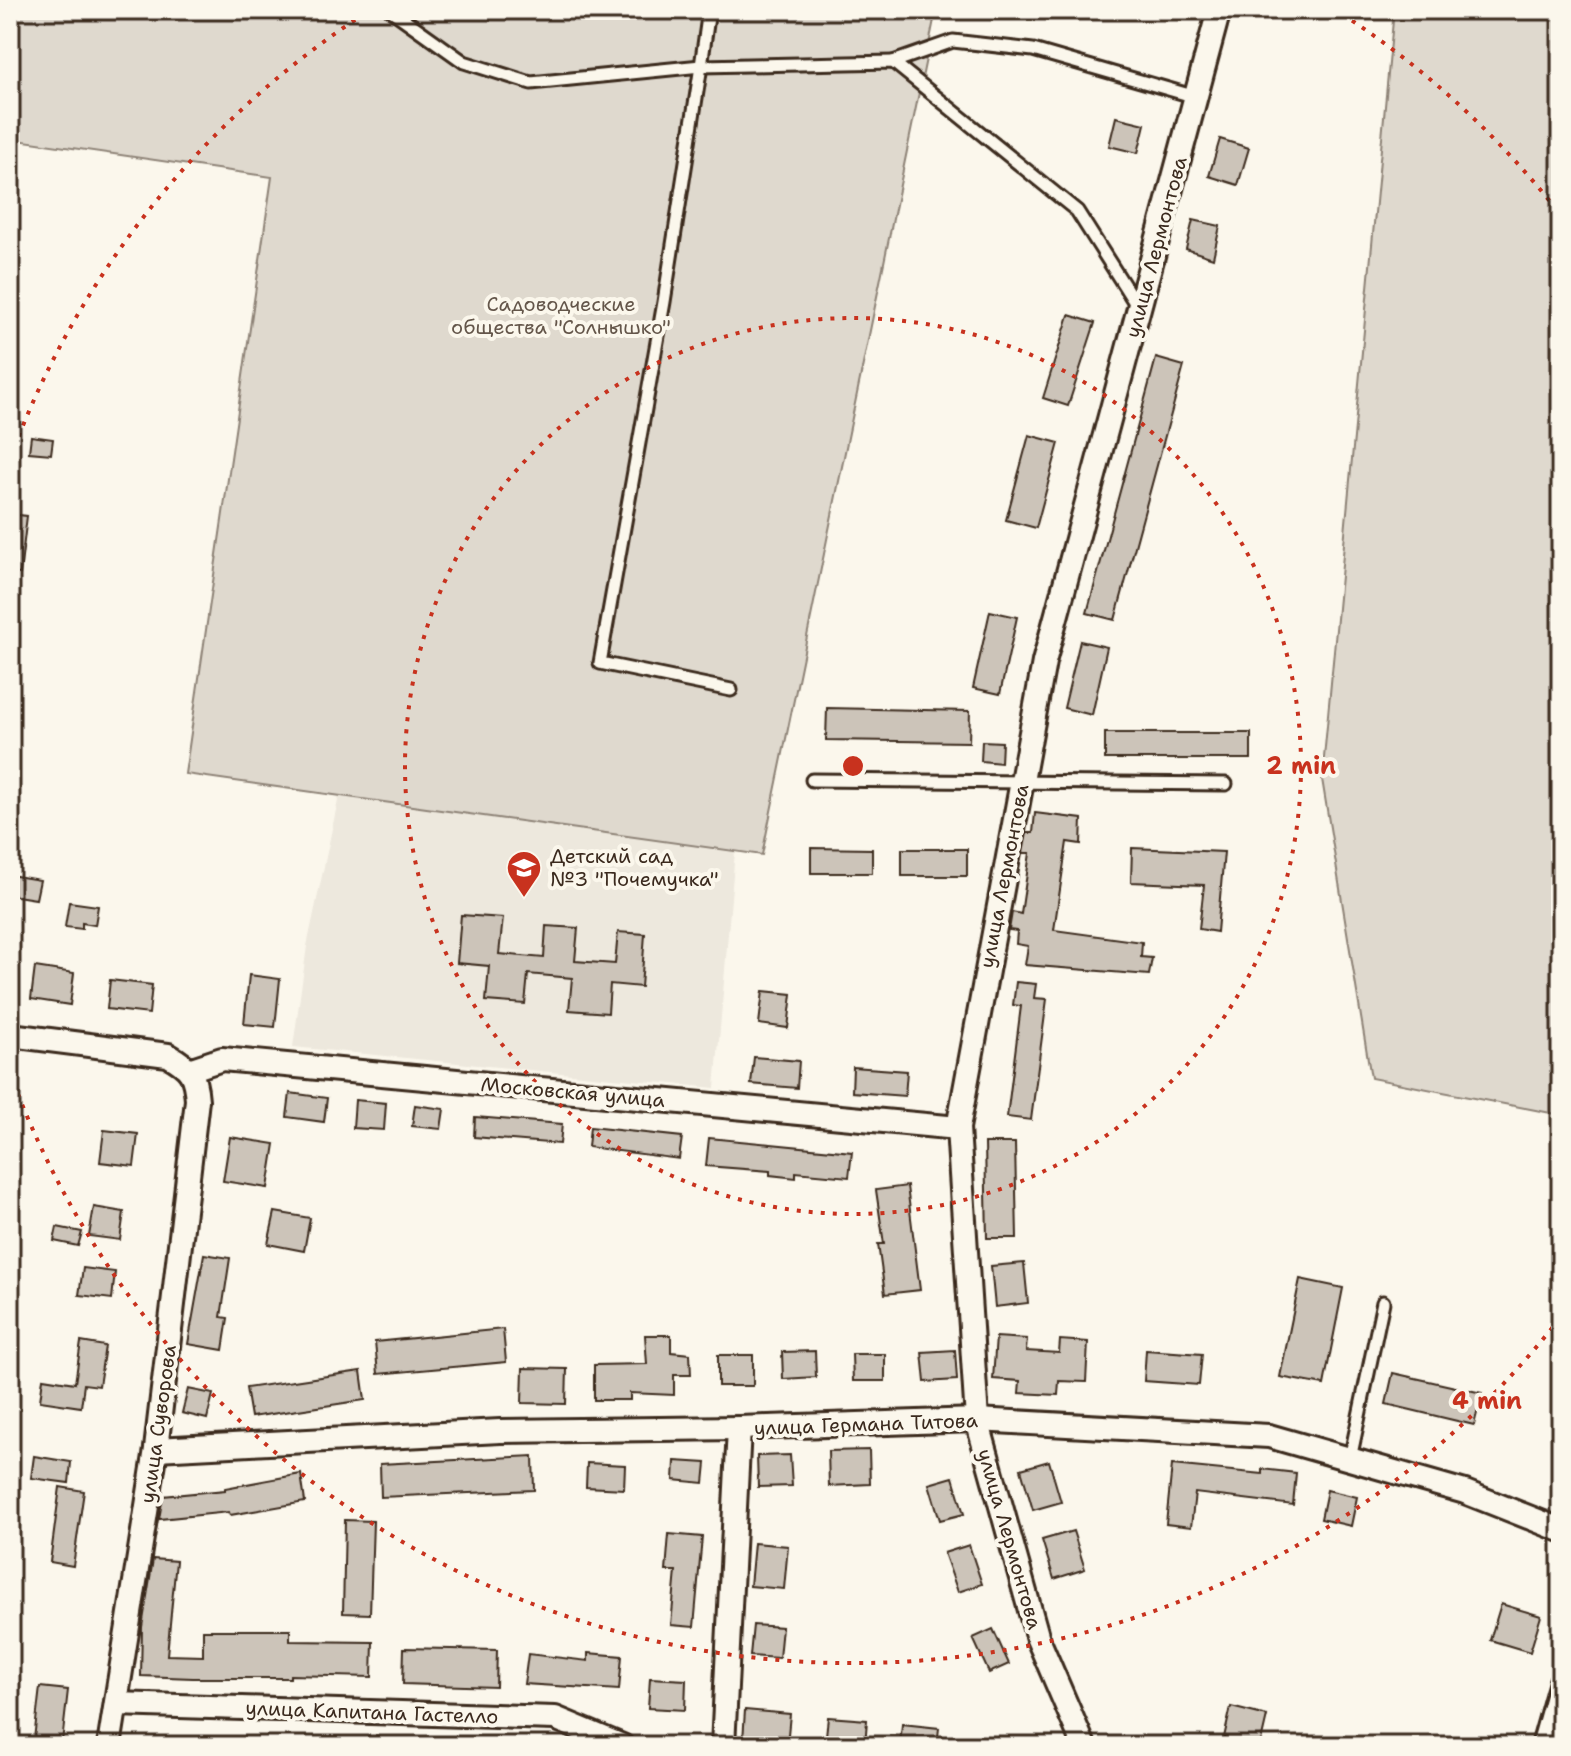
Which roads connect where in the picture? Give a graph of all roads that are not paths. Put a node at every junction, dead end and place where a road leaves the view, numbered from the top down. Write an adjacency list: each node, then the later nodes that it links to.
1 (391, 10): 5 (lane)
2 (709, 10): 5 (lane)
3 (1219, 10): 6 (street, улица Лермонтова)
4 (893, 62): 5 (lane); 6 (lane); 7 (lane)
5 (701, 66): 8 (lane)
6 (1196, 97): 7 (street, улица Лермонтова)
7 (1139, 309): 10 (street, улица Лермонтова)
8 (731, 690)
9 (812, 780): 10 (lane)
10 (1022, 783): 11 (lane); 14 (street, улица Лермонтова)
11 (1226, 784)
12 (10, 1035): 13 (street)
13 (189, 1070): 14 (street, Московская улица); 18 (street, улица Суворова)
14 (958, 1128): 16 (street, улица Лермонтова)
15 (1383, 1302): 19 (lane)
16 (977, 1420): 17 (street, улица Германа Титова); 19 (street, улица Германа Титова); 26 (street, улица Лермонтова)
17 (739, 1428): 18 (street, улица Германа Титова); 25 (street)
18 (156, 1449): 22 (street, улица Суворова)
19 (1350, 1459): 20 (street, улица Германа Титова)
20 (1561, 1530)
21 (1561, 1682): 27 (street)
22 (116, 1704): 23 (street, улица Суворова); 24 (street, улица Капитана Гастелло)
23 (109, 1746)
24 (622, 1746)
25 (723, 1746)
26 (1084, 1746)
27 (1543, 1746)

